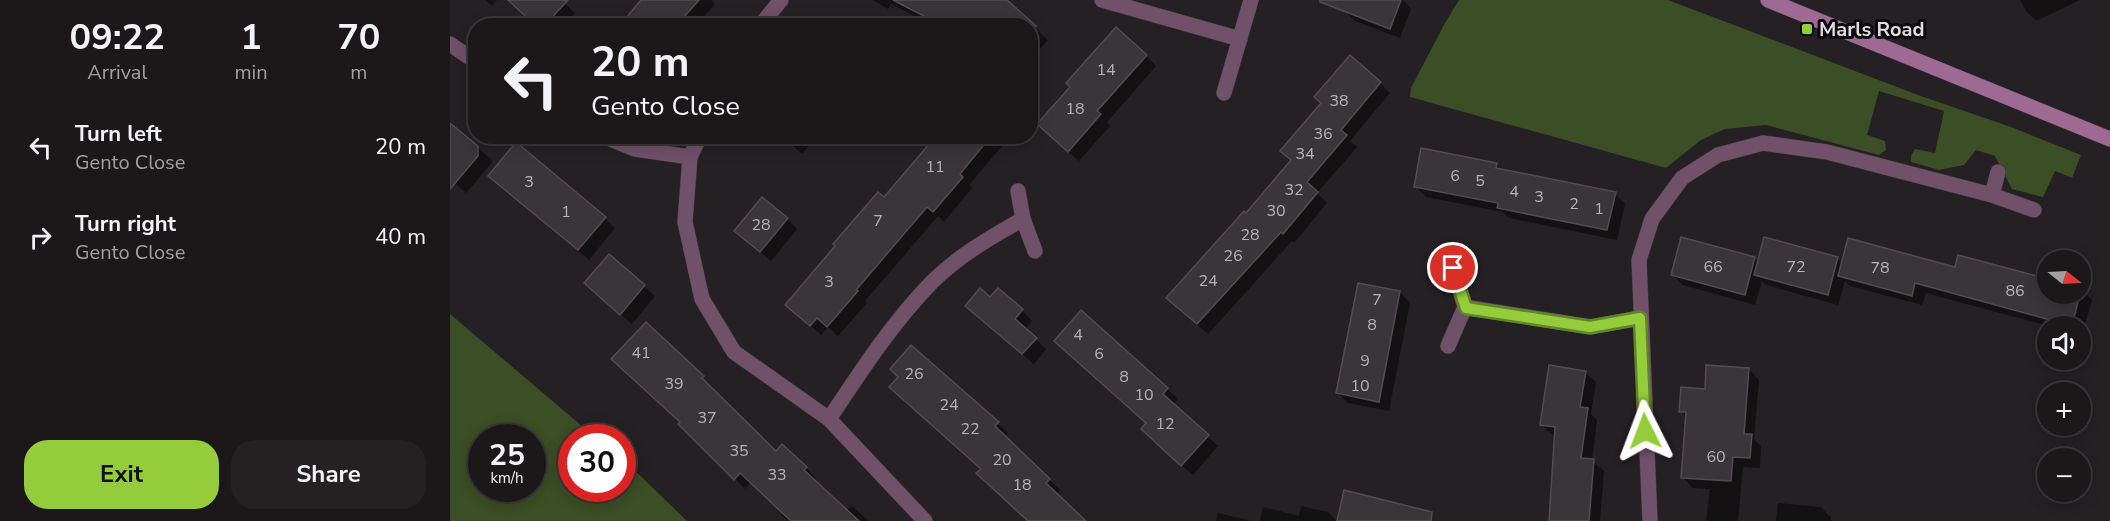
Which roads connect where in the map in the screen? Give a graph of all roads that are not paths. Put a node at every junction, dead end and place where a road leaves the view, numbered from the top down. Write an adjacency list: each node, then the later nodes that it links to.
1 (781, 0): 5 (street)
2 (1102, 0): 6 (street)
3 (1251, 0): 6 (street)
4 (1768, 0): 10 (street)
5 (766, 18)
6 (1240, 39): 9 (street)
7 (450, 44): 8 (street)
8 (468, 56)
9 (1224, 93)
10 (2110, 139)
11 (623, 144): 13 (street)
12 (696, 144): 13 (street)
13 (690, 157): 24 (street)
14 (1998, 172): 16 (street)
15 (1018, 191): 18 (street)
16 (1992, 195): 17 (street); 22 (street)
17 (2034, 210)
18 (1023, 219): 19 (street); 24 (street)
19 (1035, 251)
20 (1453, 268): 21 (street)
21 (1466, 308): 22 (street); 23 (street)
22 (1640, 318): 26 (street)
23 (1448, 346)
24 (829, 419): 25 (street)
25 (925, 521)
26 (1650, 521)

